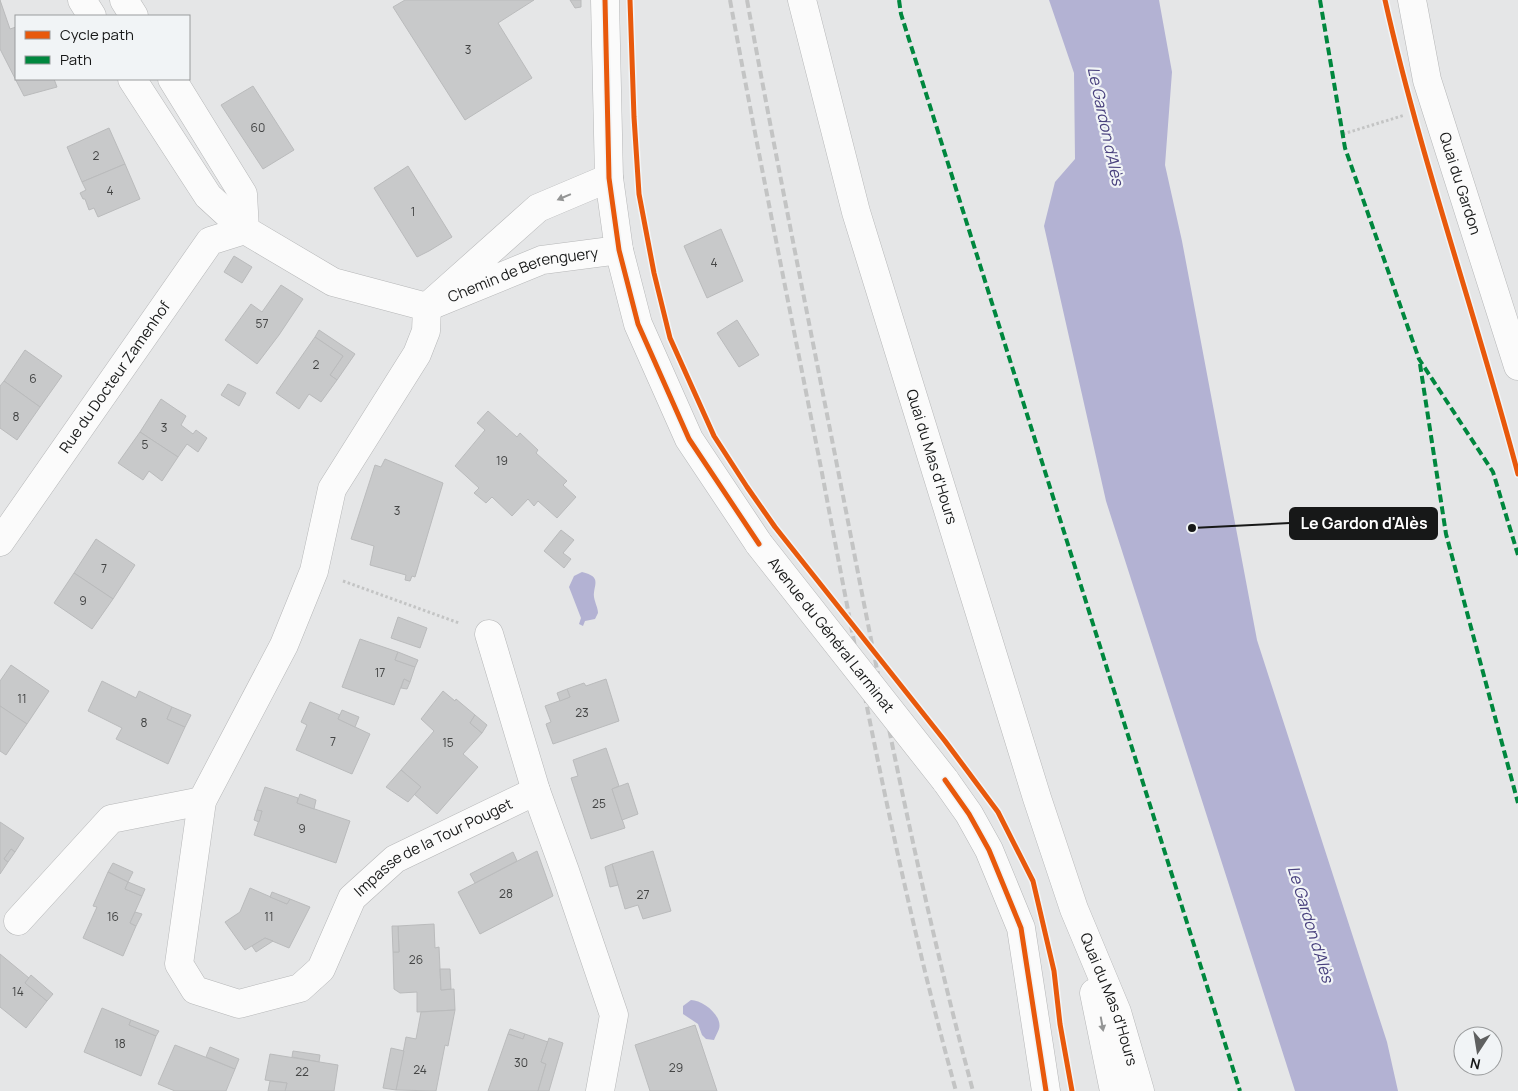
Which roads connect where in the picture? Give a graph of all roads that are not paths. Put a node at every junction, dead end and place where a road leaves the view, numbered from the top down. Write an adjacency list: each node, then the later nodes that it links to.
1 (82, 0): 6 (street)
2 (124, 0): 7 (street)
3 (605, 0): 10 (street, Avenue du Général Larminat)
4 (802, 0): 19 (street, Quai du Mas d'Hours)
5 (1412, 0): 14 (street, Quai du Gardon)
6 (91, 15)
7 (133, 15)
8 (133, 80): 11 (street, Chemin de Berenguery)
9 (173, 80): 11 (street)
10 (609, 178): 12 (street, Avenue du Général Larminat); 13 (street, Chemin de Berenguery, one-way to 13)
11 (245, 230): 13 (street, Chemin de Berenguery); 15 (street, Rue du Docteur Zamenhof)
12 (619, 250): 13 (street, Chemin de Berenguery); 22 (street, Avenue du Général Larminat, bridge)
13 (427, 306): 18 (street, Impasse de la Tour Pouget)
14 (1518, 364)
15 (0, 542)
16 (489, 634): 17 (street)
17 (536, 791): 18 (street, Impasse de la Tour Pouget); 21 (street)
18 (202, 801): 20 (street)
19 (1074, 909): 23 (street, Quai du Mas d'Hours, one-way to 23); 24 (street, Quai du Mas d'Hours)
20 (18, 921)
21 (600, 1091)
22 (1046, 1091)
23 (1114, 1091)
24 (1140, 1091)

